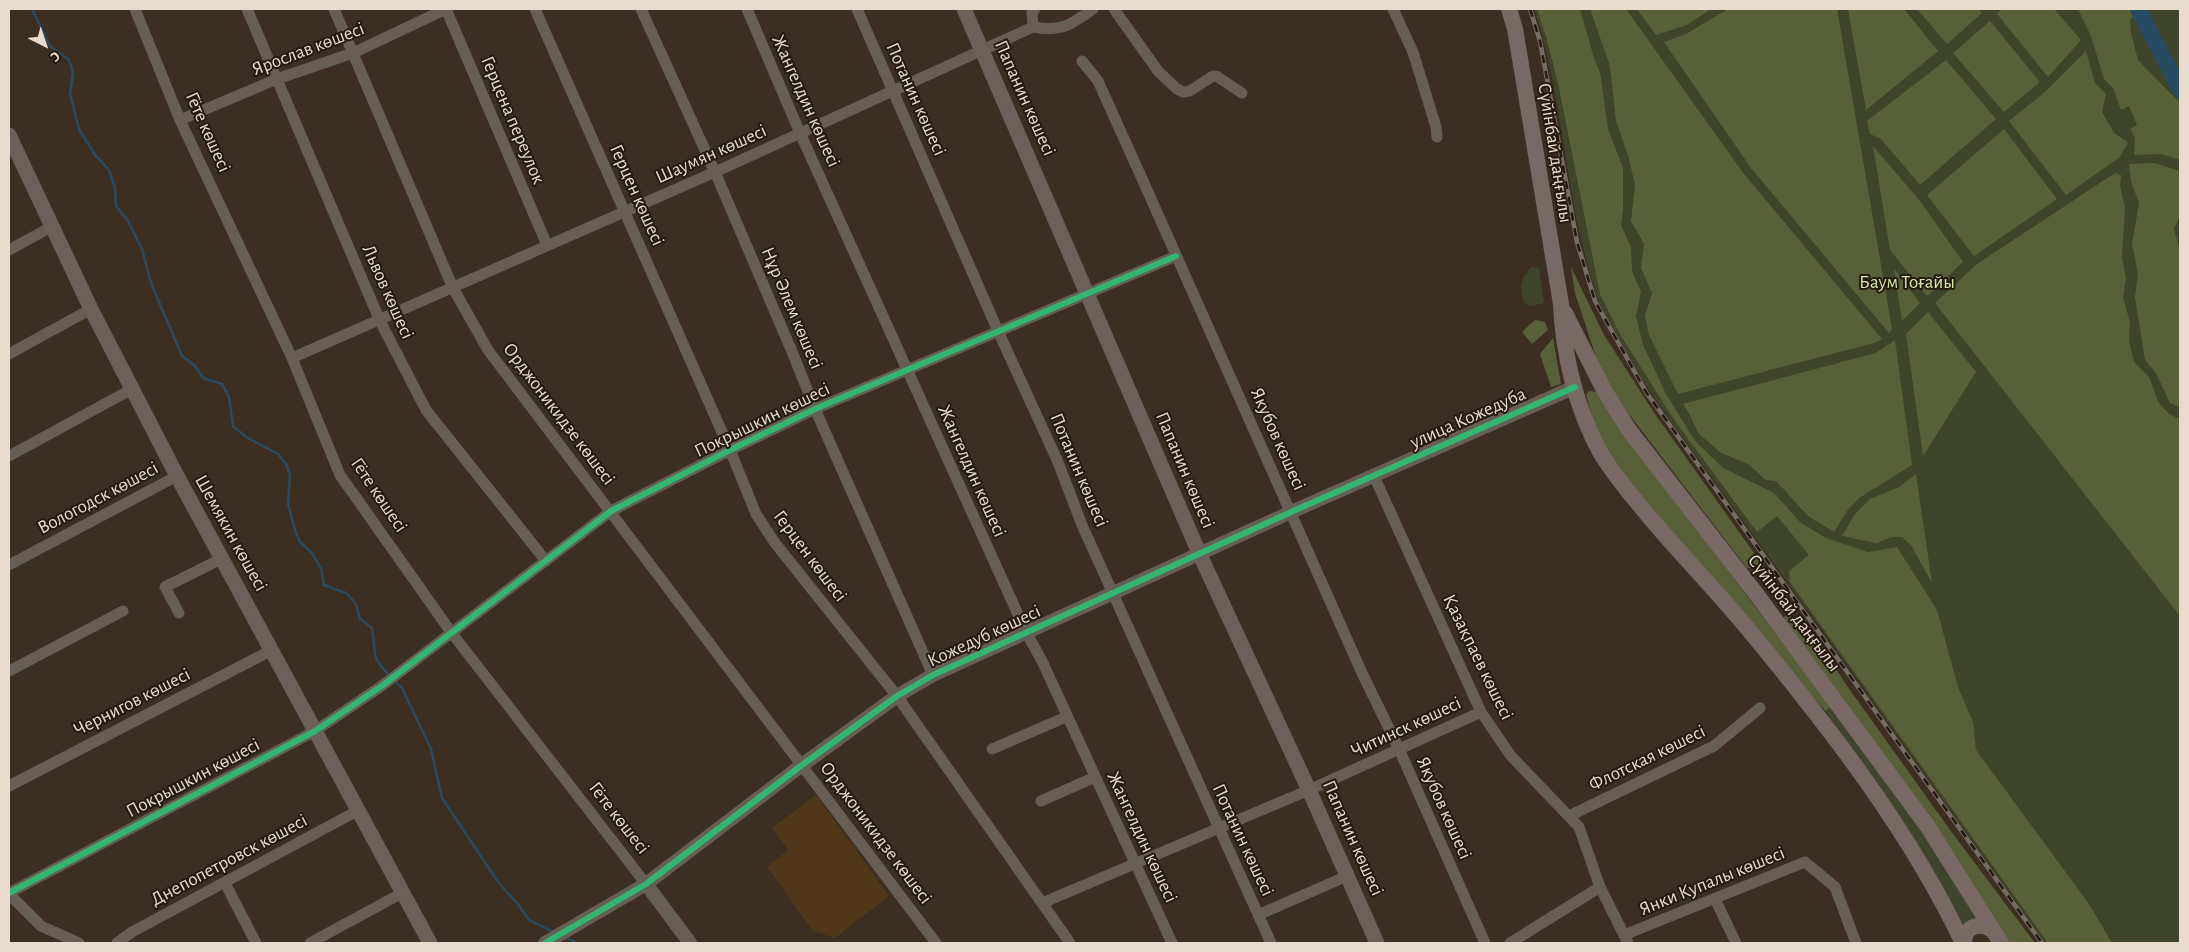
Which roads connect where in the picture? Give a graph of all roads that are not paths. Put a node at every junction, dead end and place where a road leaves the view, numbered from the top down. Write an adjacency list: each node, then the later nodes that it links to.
1 (135, 9): 22 (street, Гёте көшесі)
2 (247, 9): 19 (street, Львов көшесі)
3 (334, 9): 17 (street, Орджоникидзе көшесі)
4 (446, 9): 17 (street, Ярослав көшесі); 29 (street, Герцена переулок)
5 (535, 9): 27 (street, Герцен көшесі)
6 (641, 9): 26 (street, Нұр Әлем көшесі)
7 (747, 9): 23 (street, Жангелдин көшесі)
8 (857, 9): 20 (street, Потанин көшесі)
9 (964, 9): 16 (main road, Папанин көшесі)
10 (1035, 9): 15 (street)
11 (1093, 9): 15 (street)
12 (1114, 9): 21 (street)
13 (1393, 9): 24 (street)
14 (1509, 9): 34 (main road, Сүйінбай даңғылы)
15 (1034, 27): 16 (street, Шаумян көшесі)
16 (983, 50): 20 (street, Шаумян көшесі); 33 (main road, Папанин көшесі)
17 (353, 53): 19 (street, Ярослав көшесі); 32 (street, Орджоникидзе көшесі)
18 (1082, 61): 31 (street, Якубов көшесі)
19 (278, 78): 22 (street, Ярослав көшесі); 36 (street, Львов көшесі)
20 (894, 92): 23 (street, Шаумян көшесі); 37 (street, Потанин көшесі)
21 (1242, 93)
22 (180, 120): 39 (street, Гёте көшесі)
23 (800, 133): 26 (street, Шаумян көшесі); 40 (street, Жангелдин көшесі)
24 (1437, 137)
25 (10, 143): 28 (main road, Шемякин көшесі)
26 (714, 172): 27 (street, Шаумян көшесі); 43 (street, Нұр Әлем көшесі)
27 (625, 211): 29 (street, Шаумян көшесі); 44 (street, Герцен көшесі)
28 (51, 227): 30 (street); 35 (main road, Шемякин көшесі)
29 (547, 245): 32 (street, Шаумян көшесі)
30 (9, 250)
31 (1176, 256): 33 (street, Покрышкин көшесі); 49 (street, Якубов көшесі)
32 (453, 288): 36 (street, Шаумян көшесі); 48 (street, Орджоникидзе көшесі)
33 (1088, 292): 37 (street, Покрышкин көшесі); 50 (main road, Папанин көшесі)
34 (1561, 304): 41 (main road, Сүйінбай даңғылы); 88 (main road, Сүйінбай даңғылы)
35 (91, 309): 38 (street); 42 (main road, Шемякин көшесі)
36 (380, 321): 39 (street, Шаумян көшесі); 52 (street, Львов көшесі)
37 (998, 331): 40 (street, Покрышкин көшесі); 54 (street, Потанин көшесі)
38 (9, 354)
39 (292, 358): 57 (street, Гёте көшесі)
40 (907, 371): 43 (street, Покрышкин көшесі); 58 (street, Жангелдин көшесі)
41 (1575, 387): 47 (street, улица Кожедуба); 105 (main road, Сүйінбай даңғылы)
42 (132, 389): 45 (street); 46 (main road, Шемякин көшесі)
43 (815, 409): 44 (street, Покрышкин көшесі); 61 (street, Нұр Әлем көшесі)
44 (730, 450): 48 (street, Покрышкин көшесі); 62 (street, Герцен көшесі)
45 (9, 456)
46 (177, 476): 51 (main road, Шемякин көшесі); 53 (street, Вологодск көшесі)
47 (1374, 476): 49 (street, Кожедуб көшесі); 64 (street, Қазақпаев көшесі)
48 (611, 511): 52 (street, Покрышкин көшесі); 69 (street, Орджоникидзе көшесі)
49 (1291, 512): 50 (street, Кожедуб көшесі); 68 (street, Якубов көшесі)
50 (1200, 555): 54 (street, Кожедуб көшесі); 72 (main road, Папанин көшесі)
51 (223, 558): 56 (street); 59 (main road, Шемякин көшесі)
52 (546, 561): 57 (street, Покрышкин көшесі)
53 (9, 565)
54 (1114, 592): 58 (street, Кожедуб көшесі); 76 (street, Потанин көшесі)
55 (123, 611): 60 (street)
56 (179, 613)
57 (451, 632): 66 (street, Покрышкин көшесі); 80 (street, Гёте көшесі)
58 (1026, 632): 61 (street, Кожедуб көшесі); 65 (street, Жангелдин көшесі)
59 (272, 650): 66 (main road, Шемякин көшесі); 71 (street, Чернигов көшесі)
60 (9, 671)
61 (934, 675): 62 (street, Кожедуб көшесі)
62 (897, 696): 69 (street, Кожедуб көшесі); 85 (street, Герцен көшесі)
63 (1760, 708): 75 (street, Флотская көшесі)
64 (1481, 712): 68 (street, Читинск көшесі); 75 (street, Қазақпаев көшесі)
65 (1066, 717): 67 (street); 70 (street, Жангелдин көшесі)
66 (315, 731): 74 (main road, Шемякин көшесі); 83 (street, Покрышкин көшесі)
67 (992, 749)
68 (1399, 749): 72 (street, Читинск көшесі); 101 (street, Якубов көшесі)
69 (802, 765): 80 (street, Кожедуб көшесі); 96 (street, Орджоникидзе көшесі)
70 (1095, 777): 73 (street); 77 (street, Жангелдин көшесі)
71 (9, 786)
72 (1309, 790): 76 (street, Читинск көшесі); 78 (main road, Папанин көшесі)
73 (1041, 801)
74 (359, 810): 79 (street, Днепопетровск көшесі); 82 (main road, Шемякин көшесі)
75 (1569, 816): 81 (street, Қазақпаев көшесі)
76 (1218, 827): 77 (street, Читинск көшесі); 86 (street, Потанин көшесі)
77 (1136, 863): 85 (street, Читинск көшесі); 98 (street, Жангелдин көшесі)
78 (1347, 876): 86 (street); 100 (main road, Папанин көшесі)
79 (224, 883): 91 (street, Днепопетровск көшесі); 92 (street)
80 (646, 884): 87 (street, Кожедуб көшесі); 95 (street, Гёте көшесі)
81 (1600, 887): 89 (street, Қазақпаев көшесі); 102 (street)
82 (404, 892): 93 (street); 94 (main road, Шемякин көшесі)
83 (9, 893): 90 (street)
84 (1715, 899): 89 (street, Янки Купалы көшесі); 103 (street); 104 (street, Янки Купалы көшесі)
85 (1042, 903): 97 (street, Герцен көшесі)
86 (1258, 915): 99 (street, Потанин көшесі)
87 (555, 938)
88 (1998, 938): 105 (main road)
89 (1626, 939)
90 (78, 943)
91 (117, 943)
92 (256, 943)
93 (310, 943)
94 (430, 943)
95 (690, 943)
96 (936, 943)
97 (1070, 943)
98 (1172, 943)
99 (1271, 943)
100 (1377, 943)
101 (1485, 943)
102 (1510, 943)
103 (1736, 943)
104 (1856, 943)
105 (1963, 943)

